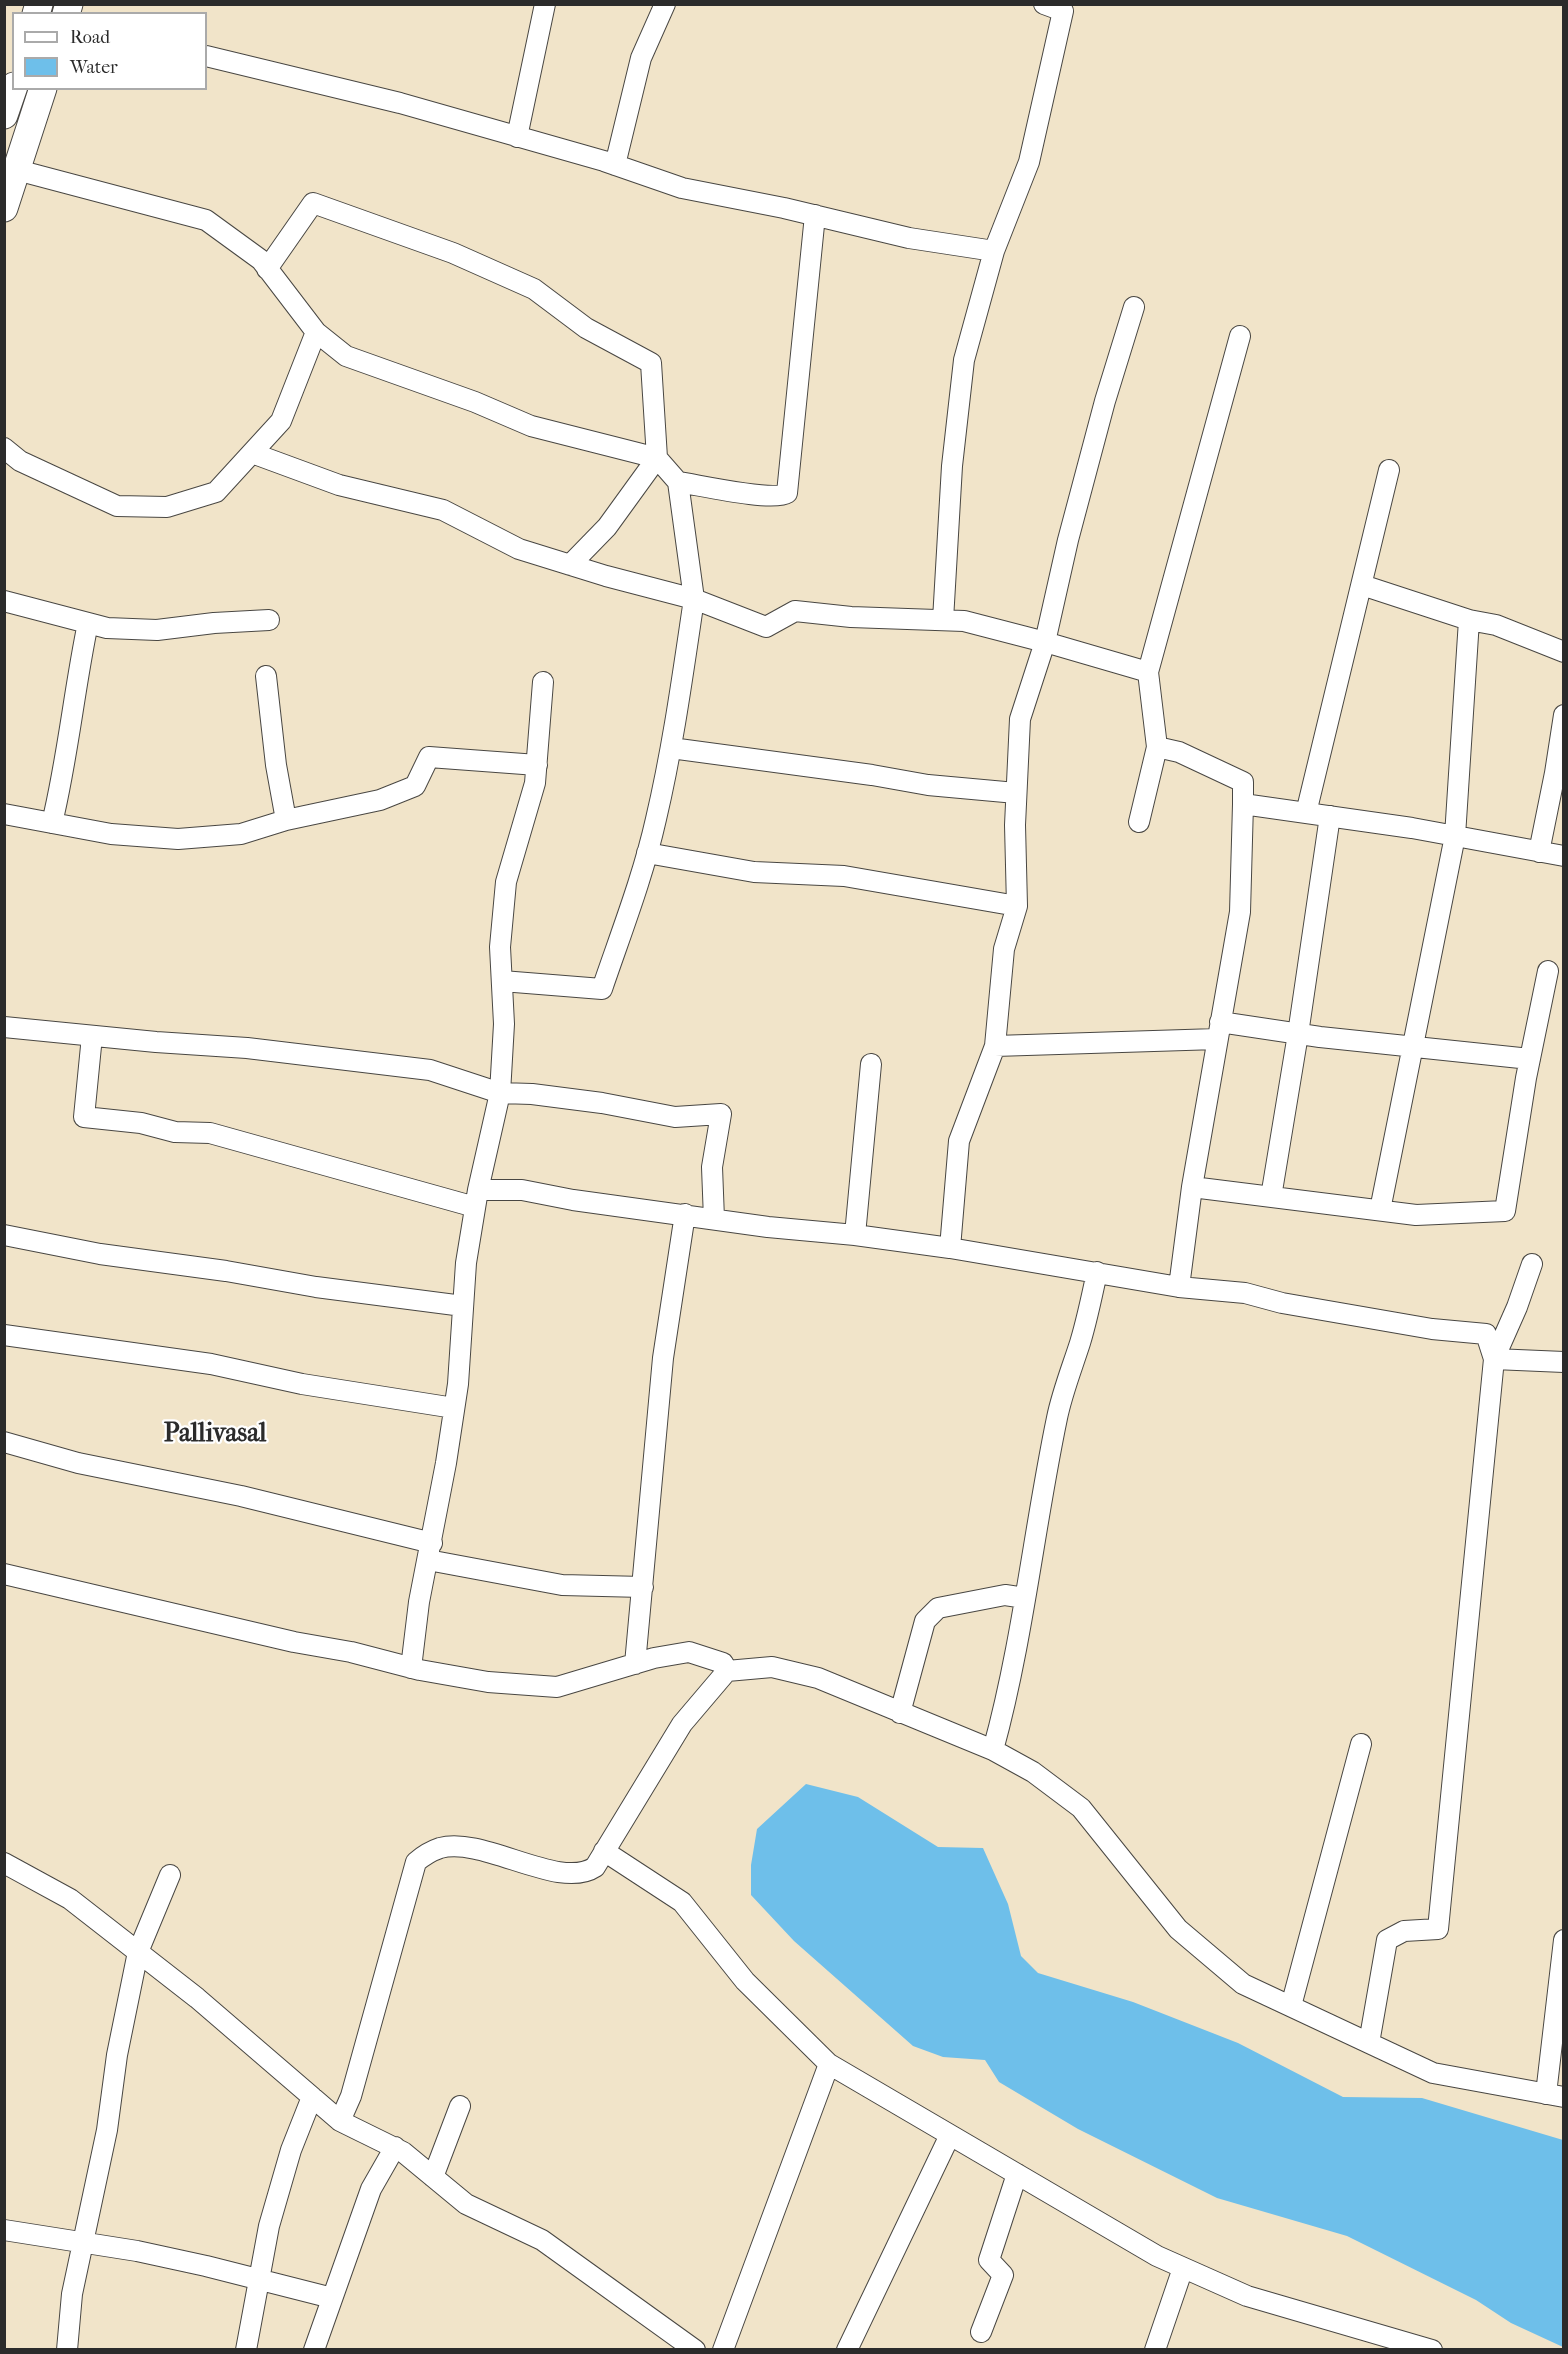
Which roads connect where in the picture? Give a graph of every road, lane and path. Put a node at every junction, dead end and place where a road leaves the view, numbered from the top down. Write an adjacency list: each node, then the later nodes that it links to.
1 (545, 4): 8 (street)
2 (664, 4): 9 (street)
3 (1047, 5): 13 (street)
4 (207, 56): 8 (street)
5 (13, 90): 7 (main road)
6 (42, 90): 10 (main road)
7 (4, 115)
8 (518, 137): 9 (street)
9 (615, 165): 12 (street)
10 (17, 170): 11 (main road); 14 (street)
11 (4, 208)
12 (815, 215): 13 (street); 22 (street)
13 (994, 251): 28 (street)
14 (267, 269): 16 (street); 20 (street)
15 (1134, 307): 31 (street)
16 (316, 332): 19 (street); 20 (street)
17 (1240, 336): 33 (street)
18 (4, 448): 19 (street)
19 (252, 453): 23 (street)
20 (657, 458): 22 (street); 23 (street)
21 (1389, 470): 24 (street)
22 (678, 482): 25 (street)
23 (570, 565): 25 (street)
24 (1362, 585): 29 (street); 42 (street)
25 (694, 599): 28 (street); 38 (street)
26 (4, 601): 30 (street)
27 (269, 620): 30 (street)
28 (943, 620): 31 (street)
29 (1469, 620): 32 (street); 48 (street)
30 (88, 623): 47 (street)
31 (1045, 642): 33 (street); 40 (street)
32 (1563, 651)
33 (1148, 672): 37 (street)
34 (266, 676): 45 (street)
35 (543, 682): 39 (street)
36 (1563, 715): 49 (street)
37 (1157, 747): 41 (street); 46 (street)
38 (671, 748): 40 (street); 50 (street)
39 (537, 765): 45 (street); 54 (street)
40 (1016, 793): 52 (street)
41 (1244, 804): 42 (street); 56 (street)
42 (1306, 813): 44 (street)
43 (4, 814): 47 (street)
44 (1330, 816): 48 (street); 57 (street)
45 (286, 820): 47 (street)
46 (1139, 822)
47 (52, 823)
48 (1455, 836): 49 (street); 59 (street)
49 (1539, 852): 51 (street)
50 (647, 853): 52 (street); 54 (street)
51 (1563, 856)
52 (1017, 906): 60 (street)
53 (1548, 971): 61 (street)
54 (502, 981): 63 (street)
55 (4, 1027): 58 (street)
56 (1219, 1030): 57 (street); 60 (street); 64 (street)
57 (1298, 1034): 59 (street); 65 (street)
58 (92, 1036): 63 (street); 66 (street)
59 (1412, 1045): 61 (street); 67 (street)
60 (995, 1046): 72 (street)
61 (1530, 1059): 67 (street)
62 (871, 1064): 71 (street)
63 (500, 1093): 66 (street); 69 (street)
64 (1192, 1186): 65 (street); 75 (street)
65 (1270, 1197): 67 (street)
66 (476, 1199): 68 (street); 76 (street)
67 (1380, 1210)
68 (685, 1214): 69 (street); 84 (street)
69 (714, 1219): 71 (street)
70 (4, 1235): 76 (street)
71 (855, 1235): 72 (street)
72 (950, 1248): 74 (street)
73 (1532, 1264): 78 (street)
74 (1098, 1272): 75 (street); 85 (street)
75 (1179, 1287): 78 (street)
76 (463, 1306): 80 (street)
77 (4, 1335): 80 (street)
78 (1494, 1359): 79 (street); 98 (street)
79 (1563, 1362)
80 (454, 1408): 82 (street)
81 (4, 1442): 82 (street)
82 (430, 1551): 84 (street); 87 (street)
83 (4, 1574): 87 (street)
84 (643, 1587): 86 (street)
85 (1025, 1598): 89 (street); 91 (street)
86 (634, 1664): 87 (street); 88 (street)
87 (411, 1668)
88 (727, 1671): 89 (street); 92 (street)
89 (900, 1713): 91 (street)
90 (1361, 1744): 97 (street)
91 (993, 1750): 97 (street)
92 (604, 1851): 99 (street); 103 (street)
93 (4, 1863): 96 (street)
94 (170, 1875): 96 (street)
95 (1563, 1940): 100 (street)
96 (138, 1952): 101 (street); 109 (street)
97 (1291, 2006): 98 (street)
98 (1369, 2043): 100 (street)
99 (829, 2064): 104 (street); 118 (street)
100 (1555, 2096)
101 (312, 2097): 103 (street); 111 (street)
102 (460, 2106): 107 (street)
103 (340, 2121): 105 (street)
104 (950, 2135): 106 (street); 119 (street)
105 (395, 2147): 107 (street); 112 (street)
106 (1017, 2174): 110 (street); 113 (street)
107 (434, 2177): 117 (street)
108 (4, 2230): 109 (street)
109 (83, 2242): 111 (street); 114 (street)
110 (1183, 2268): 120 (street); 121 (street)
111 (259, 2281): 112 (street); 115 (street)
112 (332, 2298): 116 (street)
113 (981, 2332)
114 (67, 2349)
115 (246, 2349)
116 (314, 2349)
117 (694, 2349)
118 (723, 2349)
119 (847, 2349)
120 (1155, 2349)
121 (1432, 2349)

